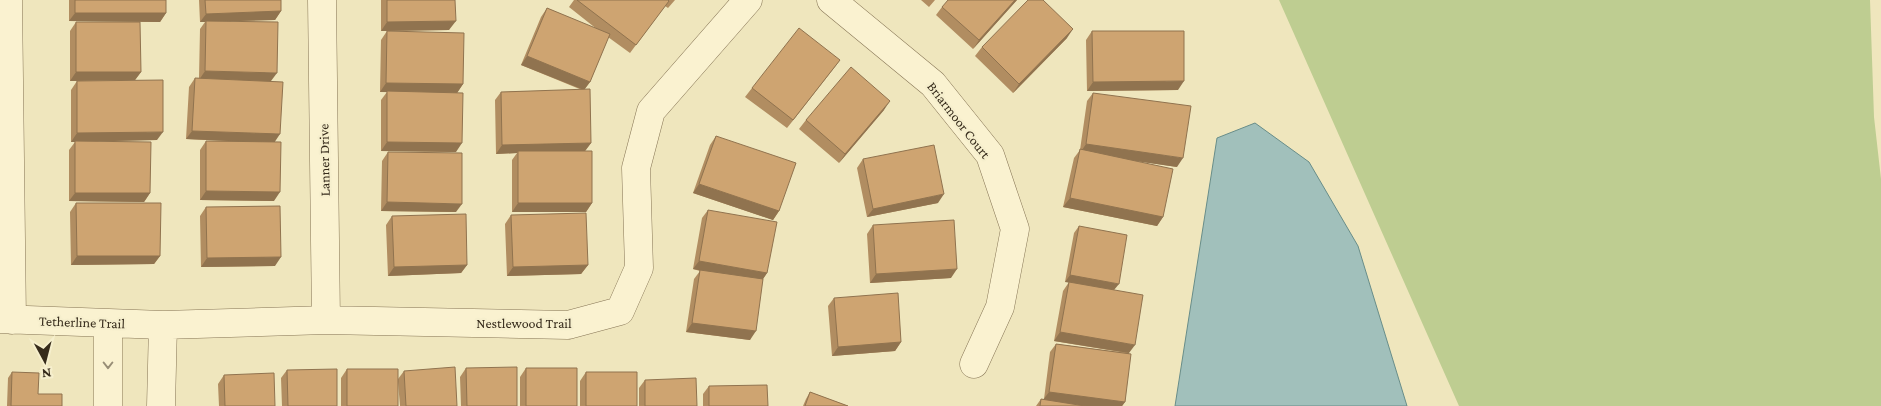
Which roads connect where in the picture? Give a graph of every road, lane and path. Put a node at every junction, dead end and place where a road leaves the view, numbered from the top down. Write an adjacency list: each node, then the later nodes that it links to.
1 (8, 0): 5 (street)
2 (322, 0): 6 (street, Lanner Drive)
3 (748, 0): 6 (street, Nestlewood Trail)
4 (831, 0): 9 (street, Briarmoor Court)
5 (6, 319): 7 (street, Tetherline Trail)
6 (326, 320): 8 (street, Nestlewood Trail)
7 (108, 324): 8 (street, Tetherline Trail); 10 (street, one-way to 10)
8 (163, 325): 11 (street)
9 (974, 364)
10 (108, 406)
11 (161, 406)

